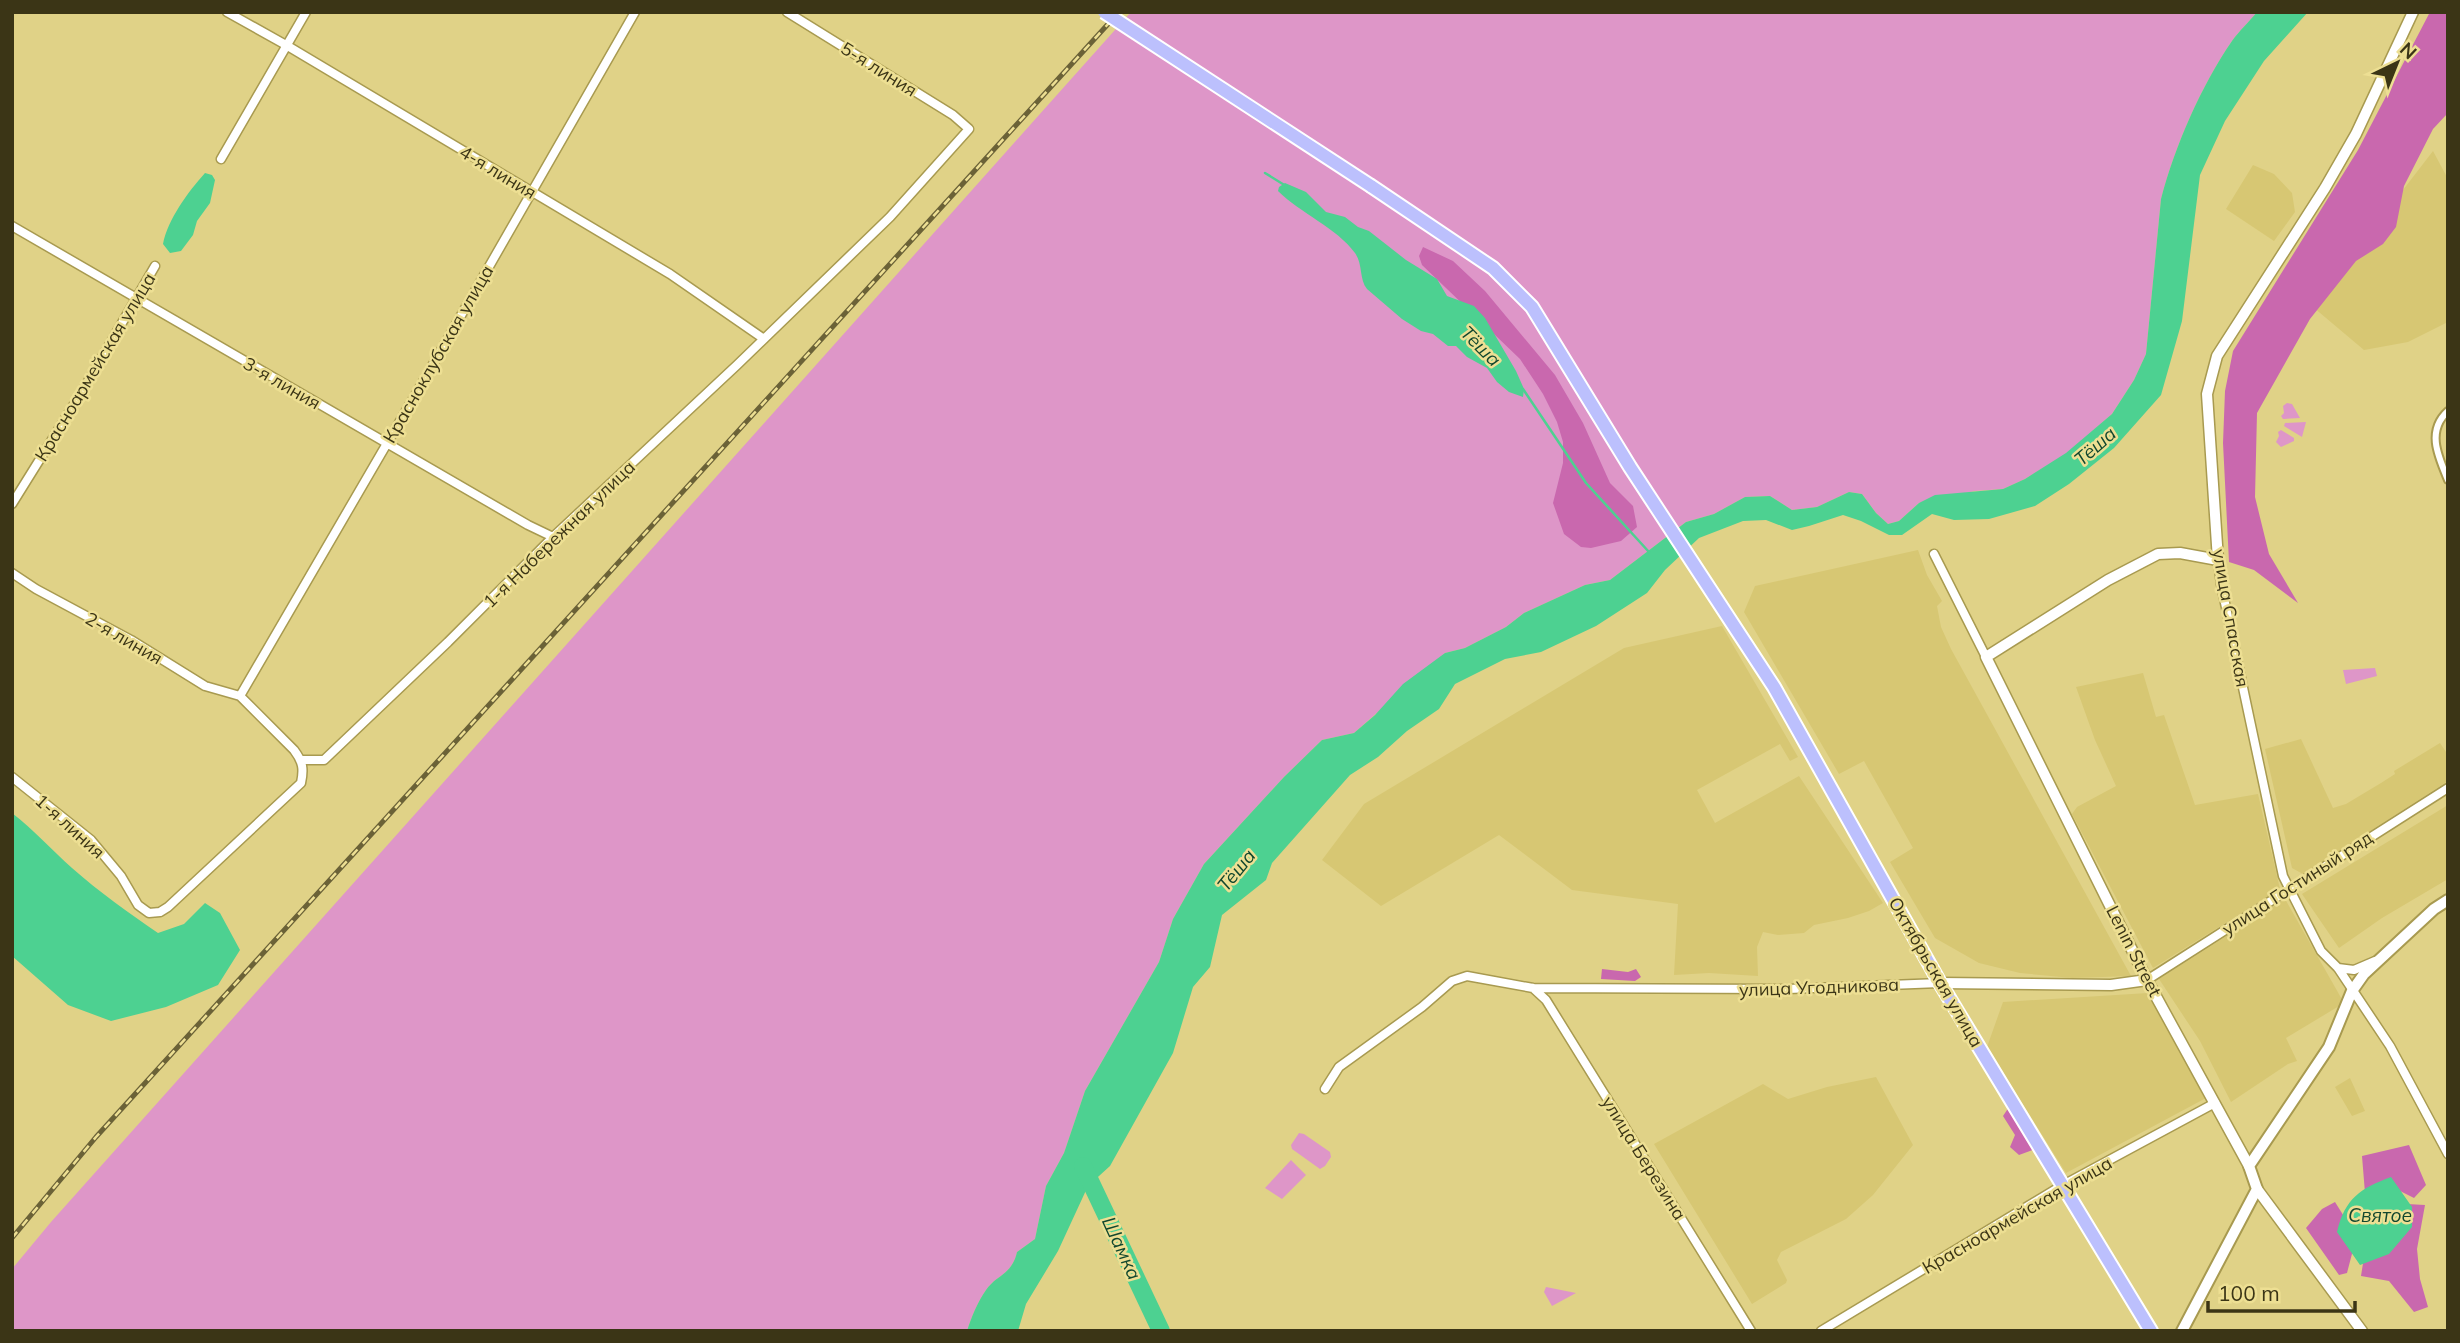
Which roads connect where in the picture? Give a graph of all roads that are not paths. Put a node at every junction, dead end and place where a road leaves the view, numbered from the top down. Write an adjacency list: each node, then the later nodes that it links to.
1 (227, 12): 7 (street, 4-я линия)
2 (306, 12): 7 (street)
3 (635, 12): 10 (street, Красноклубская улица)
4 (788, 12): 8 (street, 5-я линия)
5 (1104, 12): 33 (main road, Октябрьская улица, bridge)
6 (2413, 12): 21 (street, улица Спасская)
7 (286, 45): 9 (street); 10 (street, 4-я линия)
8 (969, 130): 14 (street, 1-я Набережная улица)
9 (221, 159)
10 (532, 192): 14 (street, 4-я линия); 16 (street, Красноклубская улица)
11 (12, 226): 13 (street, 3-я линия)
12 (155, 266): 13 (street, Красноармейская улица)
13 (137, 298): 16 (street, 3-я линия); 18 (street, Красноармейская улица)
14 (764, 339): 19 (street, 1-я Набережная улица)
15 (2448, 411): 17 (street)
16 (386, 443): 19 (street, 3-я линия); 24 (street, Красноклубская улица)
17 (2448, 480)
18 (12, 504)
19 (553, 537): 25 (street, 1-я Набережная улица)
20 (1934, 554): 23 (street, Lenin Street)
21 (2218, 560): 23 (street); 28 (street, улица Спасская)
22 (12, 573): 24 (street, 2-я линия)
23 (1986, 657): 32 (street, Lenin Street)
24 (240, 696): 25 (street)
25 (301, 760): 26 (street, 1-я линия)
26 (12, 777)
27 (2448, 788): 28 (street, улица Гостиный ряд)
28 (2288, 888): 31 (street, улица Спасская); 32 (street, улица Гостиный ряд)
29 (2448, 900): 30 (main road)
30 (2389, 951): 31 (street); 35 (main road)
31 (2338, 968): 35 (street, улица Спасская)
32 (2147, 980): 33 (street, улица Угодникова); 37 (street, Lenin Street)
33 (1940, 983): 34 (street, улица Угодникова); 40 (main road, Октябрьская улица)
34 (1533, 988): 36 (street, улица Угодникова); 42 (street, улица Березина)
35 (2352, 991): 38 (street, улица Спасская); 39 (main road)
36 (1325, 1089)
37 (2214, 1103): 39 (street, Lenin Street); 40 (street, Красноармейская улица)
38 (2448, 1154)
39 (2249, 1166): 41 (main road, Lenin Street)
40 (2063, 1185): 43 (street, Красноармейская улица); 44 (main road, Октябрьская улица)
41 (2257, 1189): 45 (main road); 46 (street, Lenin Street)
42 (1751, 1331)
43 (1821, 1331)
44 (2151, 1331)
45 (2182, 1331)
46 (2362, 1331)

